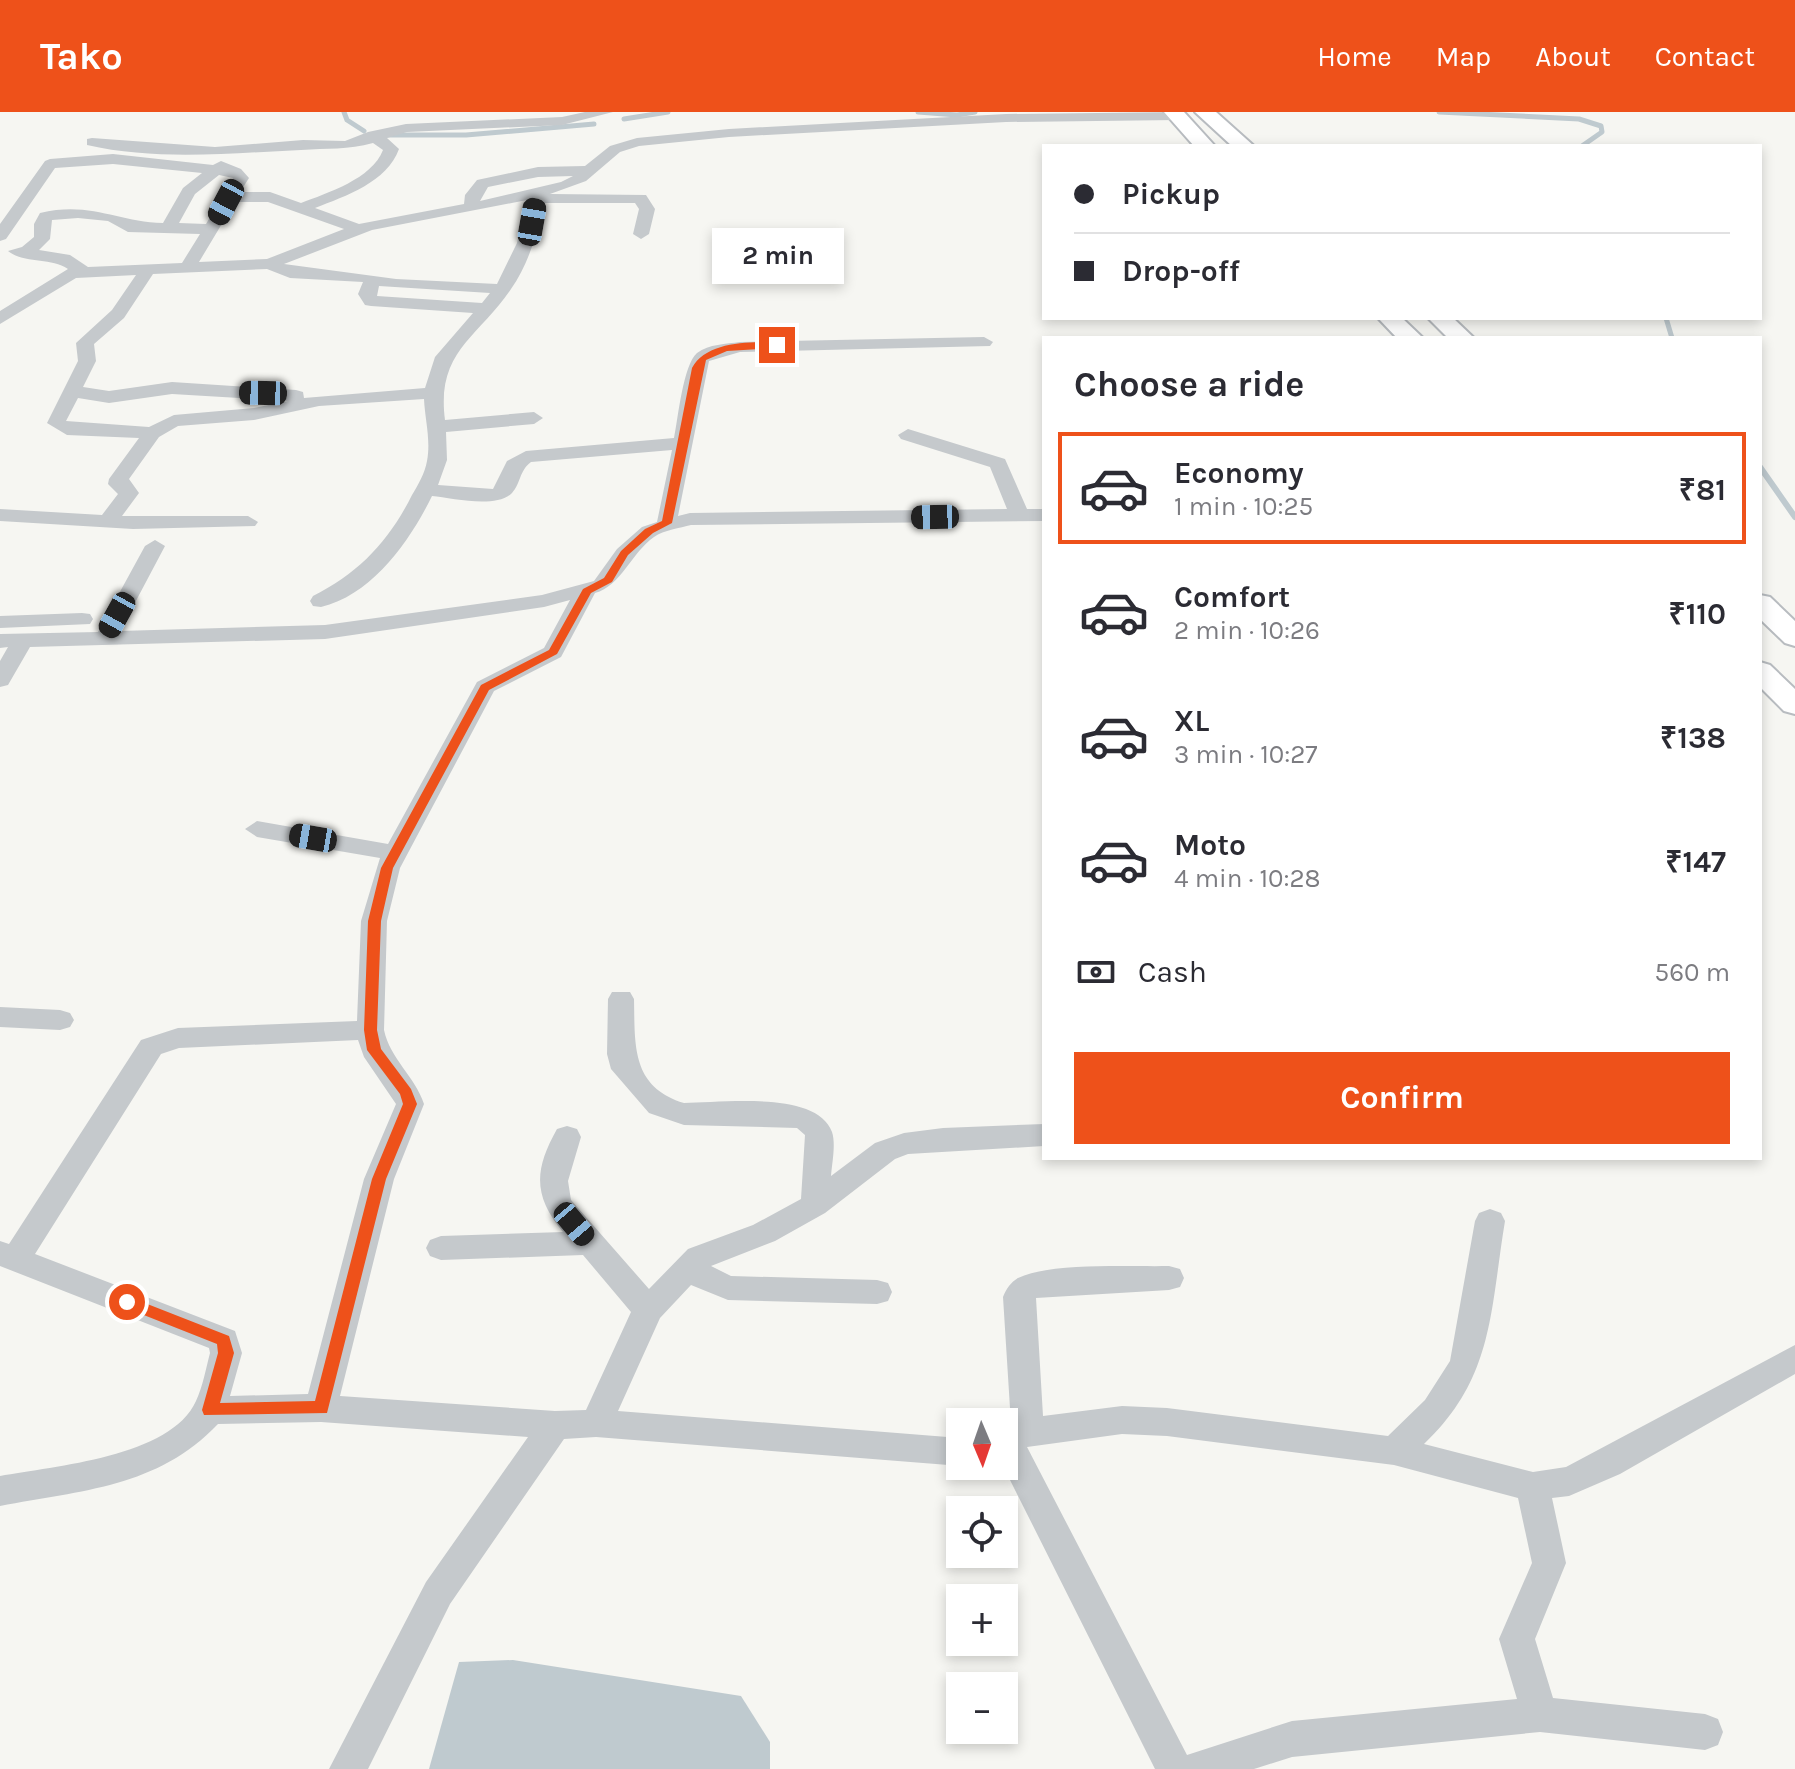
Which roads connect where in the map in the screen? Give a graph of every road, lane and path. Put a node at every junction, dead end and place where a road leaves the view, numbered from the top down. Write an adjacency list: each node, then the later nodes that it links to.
1 (1205, 112): 7 (main road)
2 (1175, 114): 3 (street); 6 (main road)
3 (616, 125): 4 (street); 10 (street)
4 (373, 135): 8 (street); 14 (street)
5 (92, 142): 8 (street)
6 (1203, 144)
7 (1242, 144)
8 (239, 152): 9 (street)
9 (218, 168): 11 (street); 15 (street); 19 (street)
10 (589, 171): 12 (street); 13 (street)
11 (229, 197): 14 (street); 16 (street)
12 (536, 197): 13 (street); 18 (street); 27 (street)
13 (472, 207): 17 (street)
14 (301, 208): 17 (street)
15 (168, 228): 16 (street); 21 (street)
16 (211, 229): 23 (street)
17 (358, 229): 22 (street)
18 (641, 234)
19 (0, 236)
20 (0, 250): 21 (street)
21 (26, 252): 25 (street)
22 (269, 264): 23 (street); 26 (street)
23 (187, 269): 24 (street)
24 (148, 270): 25 (street); 35 (street)
25 (84, 272): 29 (street)
26 (373, 279): 27 (street); 28 (street)
27 (503, 289): 28 (street)
28 (487, 309): 36 (street)
29 (0, 319)
30 (1391, 320): 32 (main road)
31 (1441, 320): 33 (main road)
32 (1409, 336)
33 (1460, 336)
34 (984, 342): 42 (street)
35 (70, 391): 37 (street); 40 (street)
36 (433, 393): 37 (street); 39 (street)
37 (306, 402): 40 (street)
38 (534, 418): 39 (street)
39 (435, 427): 43 (street)
40 (152, 433): 47 (street)
41 (908, 435): 45 (street)
42 (685, 443): 43 (street); 49 (street)
43 (425, 490): 52 (street)
44 (0, 515): 47 (street)
45 (1019, 515): 46 (street); 49 (street)
46 (1042, 515)
47 (107, 522): 48 (street)
48 (248, 522)
49 (667, 523): 51 (street)
50 (155, 546): 57 (street)
51 (586, 591): 57 (street); 63 (street)
52 (321, 601)
53 (1762, 605): 56 (main road)
54 (82, 619): 55 (street)
55 (0, 622)
56 (1795, 637)
57 (105, 638): 58 (street)
58 (11, 641): 60 (street)
59 (1762, 673): 61 (main road)
60 (0, 680)
61 (1795, 705)
62 (257, 829): 63 (street)
63 (396, 853): 67 (street)
64 (621, 999): 70 (street)
65 (0, 1017): 66 (street)
66 (60, 1020)
67 (370, 1030): 74 (street); 80 (street)
68 (1042, 1135): 70 (street)
69 (567, 1137): 72 (street)
70 (815, 1205): 75 (street)
71 (1490, 1221): 88 (street)
72 (591, 1243): 73 (street); 78 (street)
73 (441, 1248)
74 (8, 1256): 82 (street)
75 (687, 1269): 77 (street); 78 (street)
76 (1169, 1278): 81 (street)
77 (877, 1292)
78 (648, 1310): 83 (street)
79 (1795, 1358): 89 (street)
80 (321, 1408): 82 (street); 84 (street)
81 (1014, 1408)
82 (210, 1410): 90 (street)
83 (596, 1423): 84 (street); 87 (street)
84 (555, 1425): 93 (street)
85 (1018, 1437): 88 (street)
86 (1018, 1448): 94 (street)
87 (946, 1451)
88 (1394, 1451): 89 (street)
89 (1533, 1487): 91 (street)
90 (0, 1491)
91 (1540, 1714): 92 (street); 95 (street)
92 (1705, 1732)
93 (348, 1769)
94 (1175, 1769)
95 (1197, 1769)

